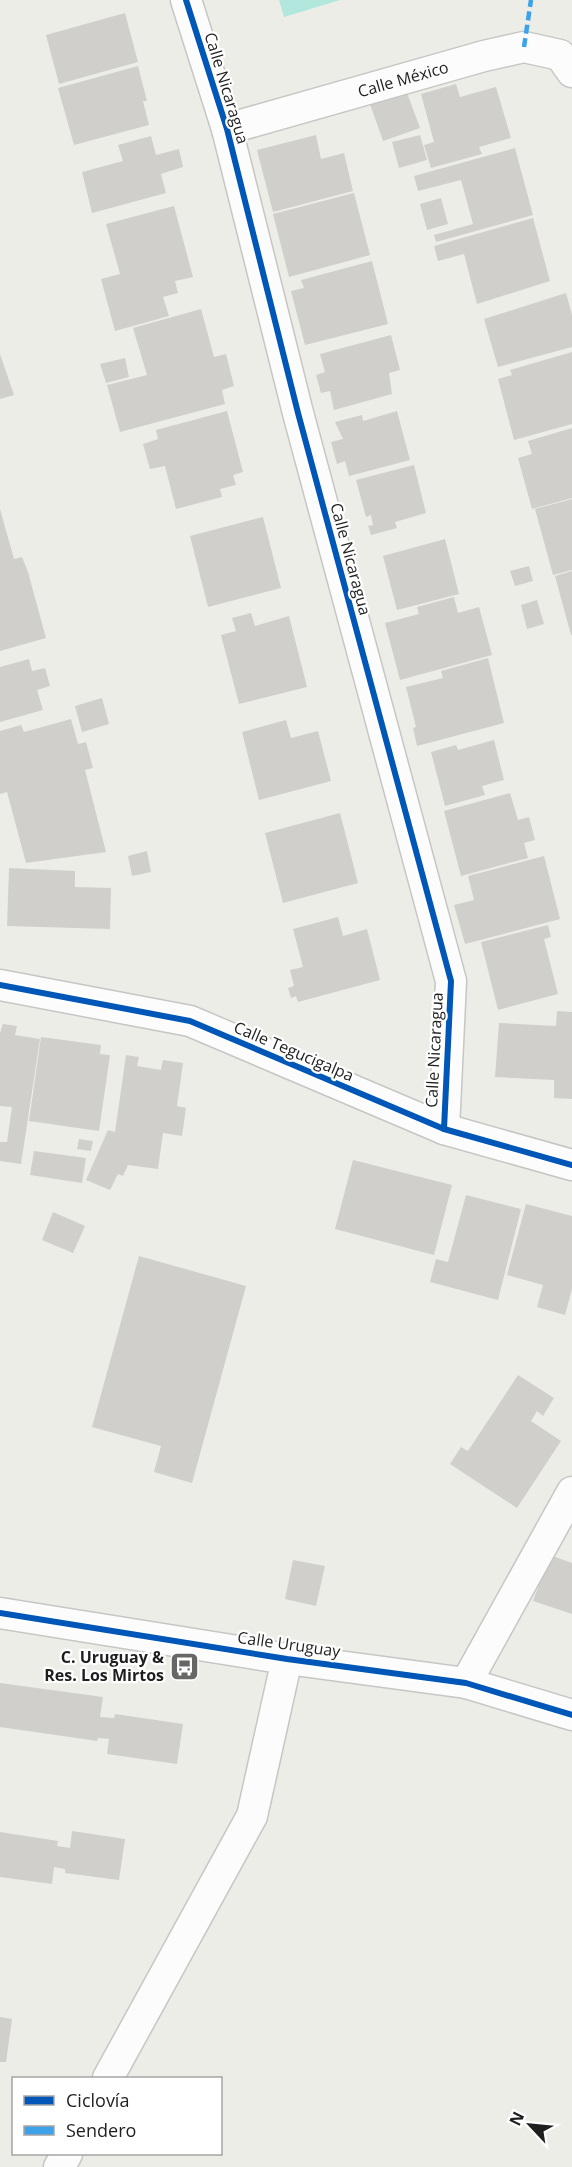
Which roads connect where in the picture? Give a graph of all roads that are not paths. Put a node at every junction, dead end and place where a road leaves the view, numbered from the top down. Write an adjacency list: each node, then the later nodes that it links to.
1 (186, 0): 3 (street, Calle Nicaragua)
2 (572, 72): 3 (street, Calle México)
3 (227, 129): 5 (street, Calle Nicaragua)
4 (0, 985): 5 (street, Calle Tegucigalpa)
5 (444, 1129): 6 (street, Calle Tegucigalpa)
6 (572, 1165)
7 (572, 1492): 10 (street)
8 (0, 1613): 9 (street, Calle Uruguay)
9 (287, 1659): 10 (street, Calle Uruguay); 12 (street)
10 (466, 1683): 11 (street, Calle Uruguay)
11 (572, 1715)
12 (109, 2077)

